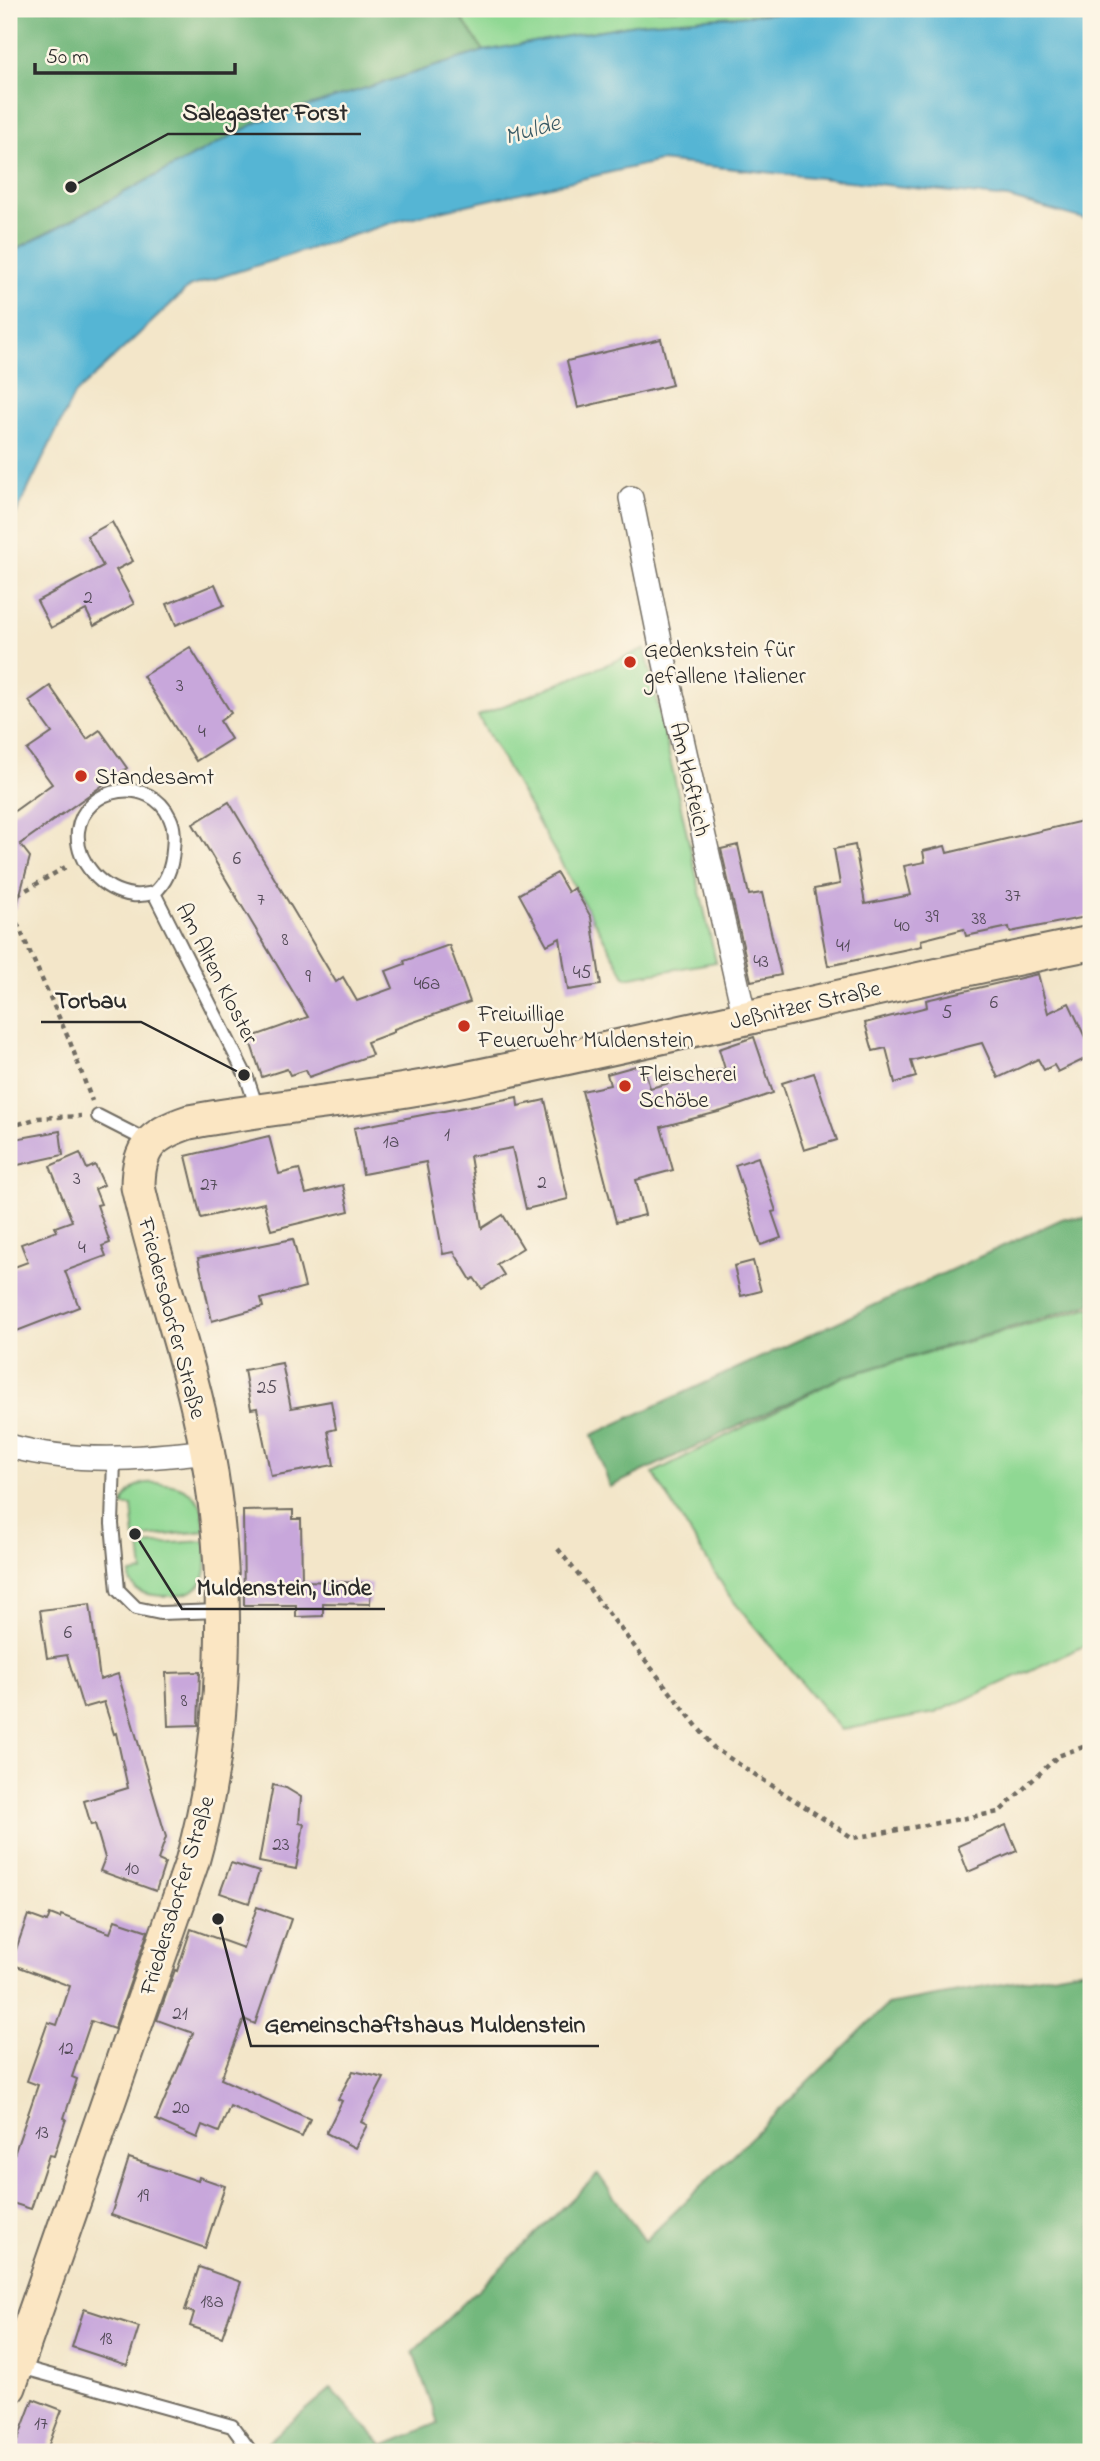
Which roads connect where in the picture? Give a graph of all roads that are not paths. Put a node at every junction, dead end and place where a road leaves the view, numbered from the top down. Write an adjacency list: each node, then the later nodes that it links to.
1 (631, 498): 4 (street, Am Hofteich)
2 (154, 893): 2 (lane, Am Alten Kloster); 5 (lane, Am Alten Kloster)
3 (1091, 943): 4 (main road, Jeßnitzer Straße)
4 (745, 1018): 5 (main road, Jeßnitzer Straße)
5 (258, 1111): 7 (main road, Jeßnitzer Straße)
6 (98, 1116): 7 (lane)
7 (151, 1143): 9 (main road, Friedersdorfer Straße)
8 (10, 1451): 10 (street)
9 (207, 1451): 10 (street); 11 (main road, Friedersdorfer Straße)
10 (114, 1460): 11 (lane)
11 (221, 1611): 12 (main road, Friedersdorfer Straße)
12 (13, 2377): 13 (lane)
13 (251, 2452)

